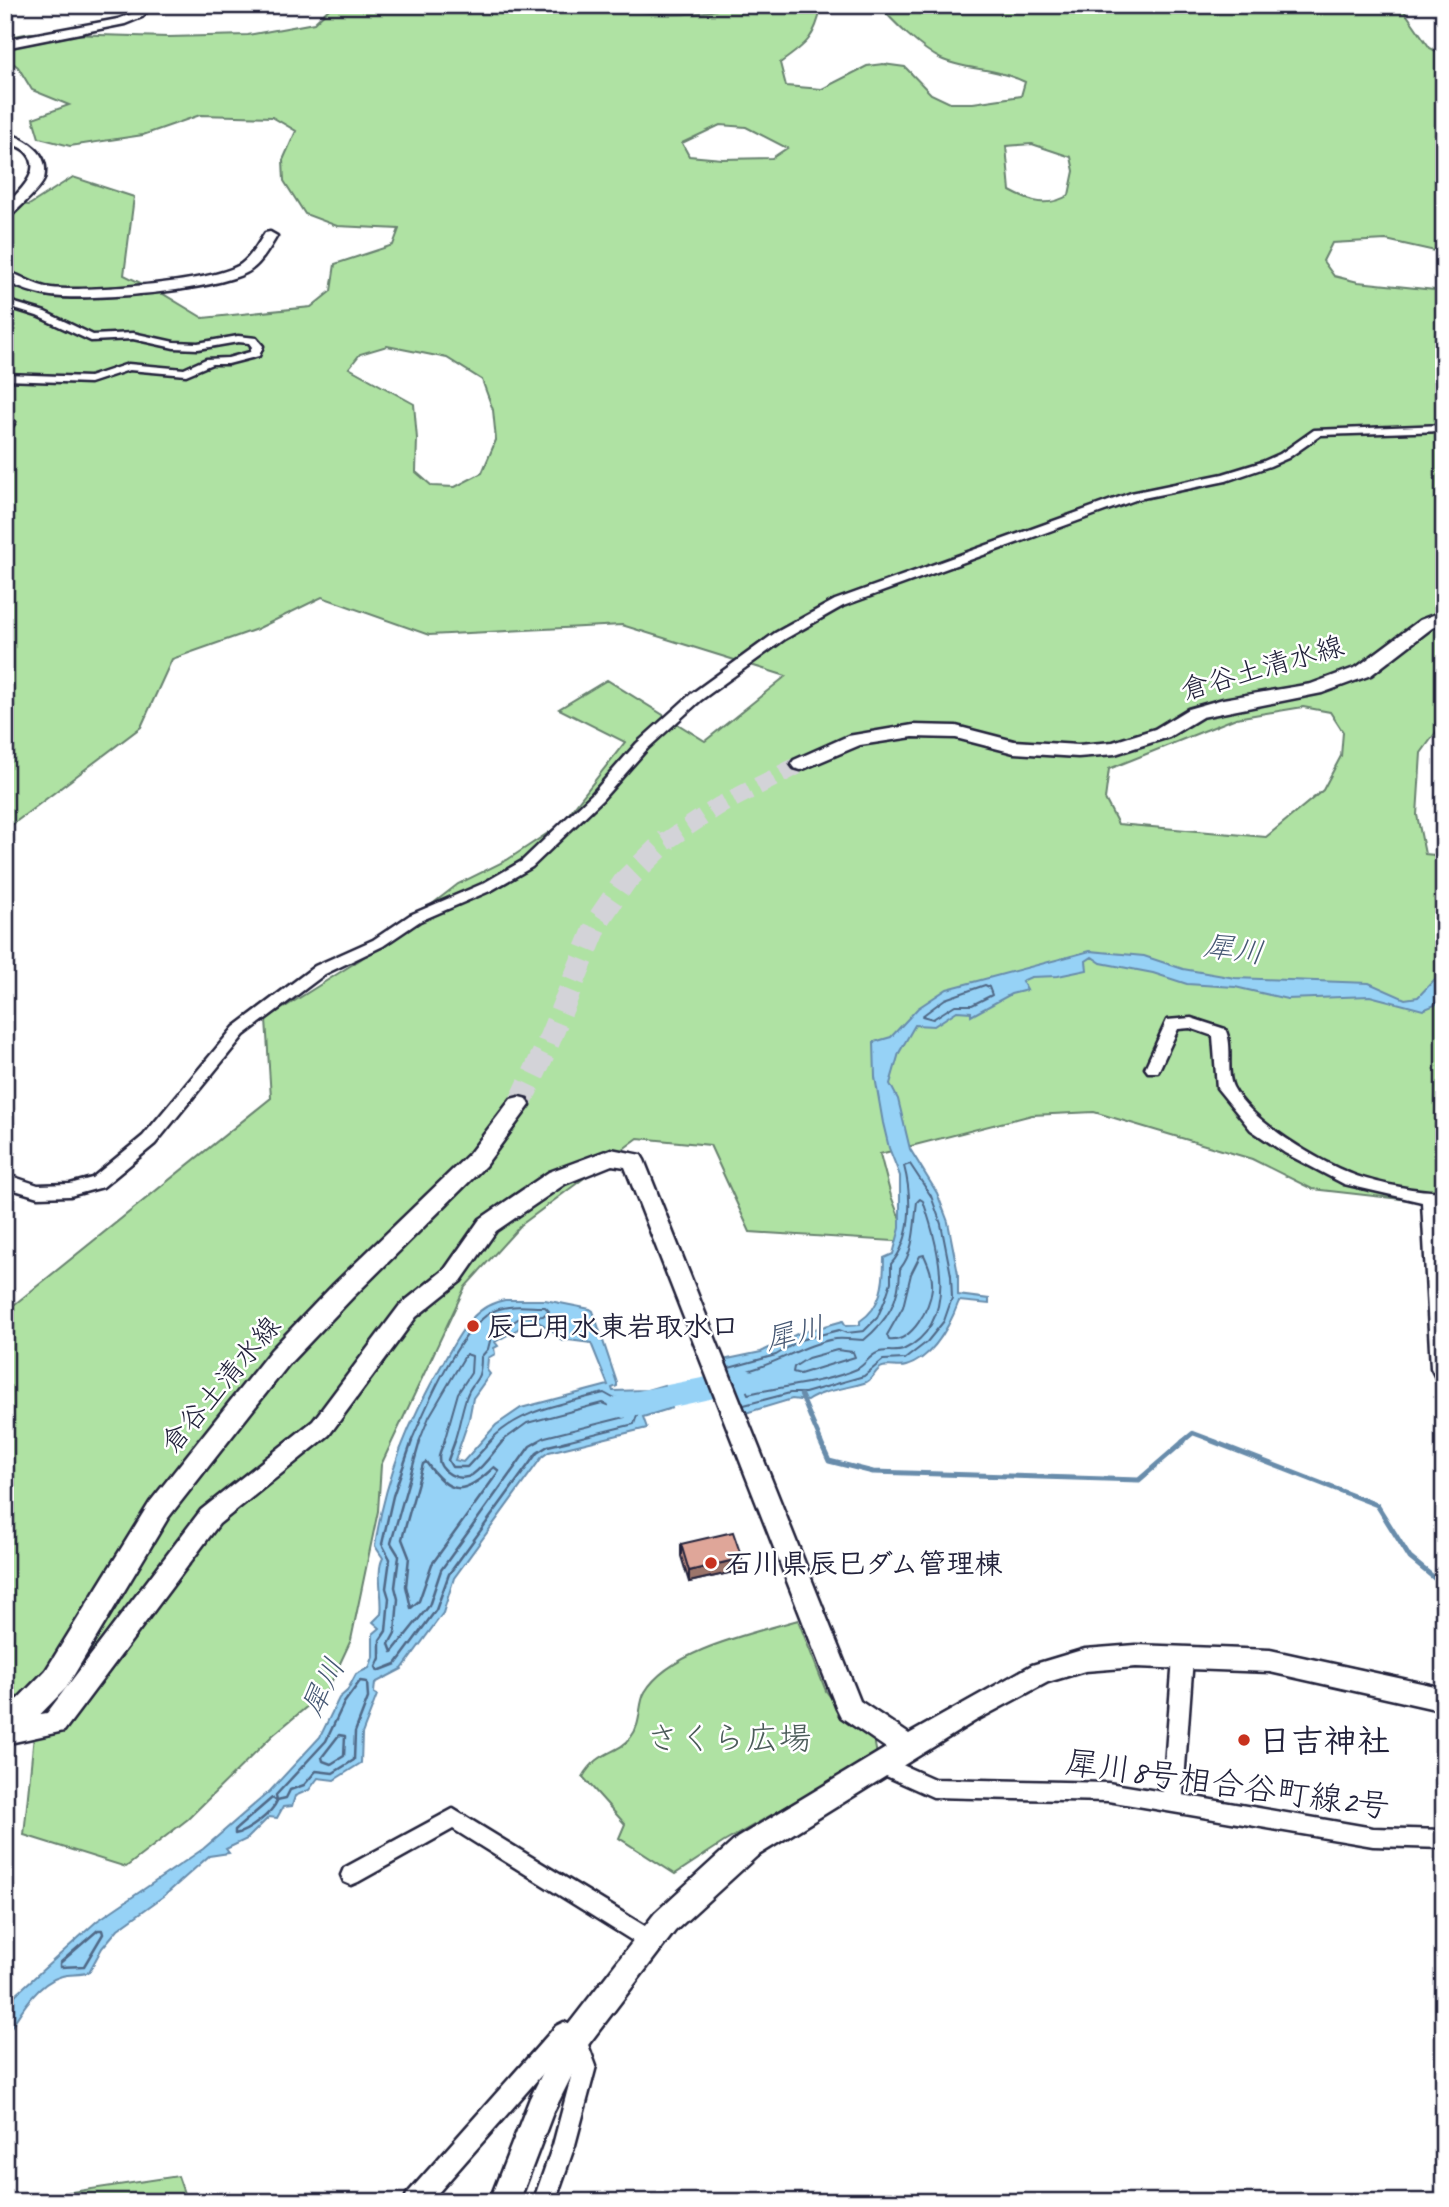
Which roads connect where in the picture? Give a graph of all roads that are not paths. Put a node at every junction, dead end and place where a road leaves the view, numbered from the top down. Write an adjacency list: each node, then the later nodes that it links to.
1 (147, 5): 2 (street)
2 (5, 44)
3 (5, 136): 4 (street)
4 (5, 214)
5 (270, 236): 6 (street)
6 (5, 275)
7 (5, 303): 8 (street)
8 (5, 377)
9 (5, 420): 11 (street)
10 (1444, 428): 16 (street)
11 (5, 429)
12 (1438, 621): 13 (main road, 倉谷土清水線)
13 (800, 764)
14 (1153, 1068): 17 (street)
15 (519, 1105): 21 (main road, 倉谷土清水線)
16 (5, 1180)
17 (1437, 1197): 18 (street)
18 (1444, 1377)
19 (1183, 1658): 20 (street); 22 (street); 24 (street)
20 (1444, 1700)
21 (5, 1731): 22 (street)
22 (909, 1748): 23 (street)
23 (882, 1765): 24 (street, 犀川8号相合谷町線2号); 27 (street)
24 (1172, 1804): 25 (street, 犀川8号相合谷町線2号)
25 (1444, 1839)
26 (351, 1875): 27 (street)
27 (651, 1941): 28 (street)
28 (575, 2039): 29 (street); 30 (street); 31 (street)
29 (415, 2202)
30 (504, 2202)
31 (544, 2202)

